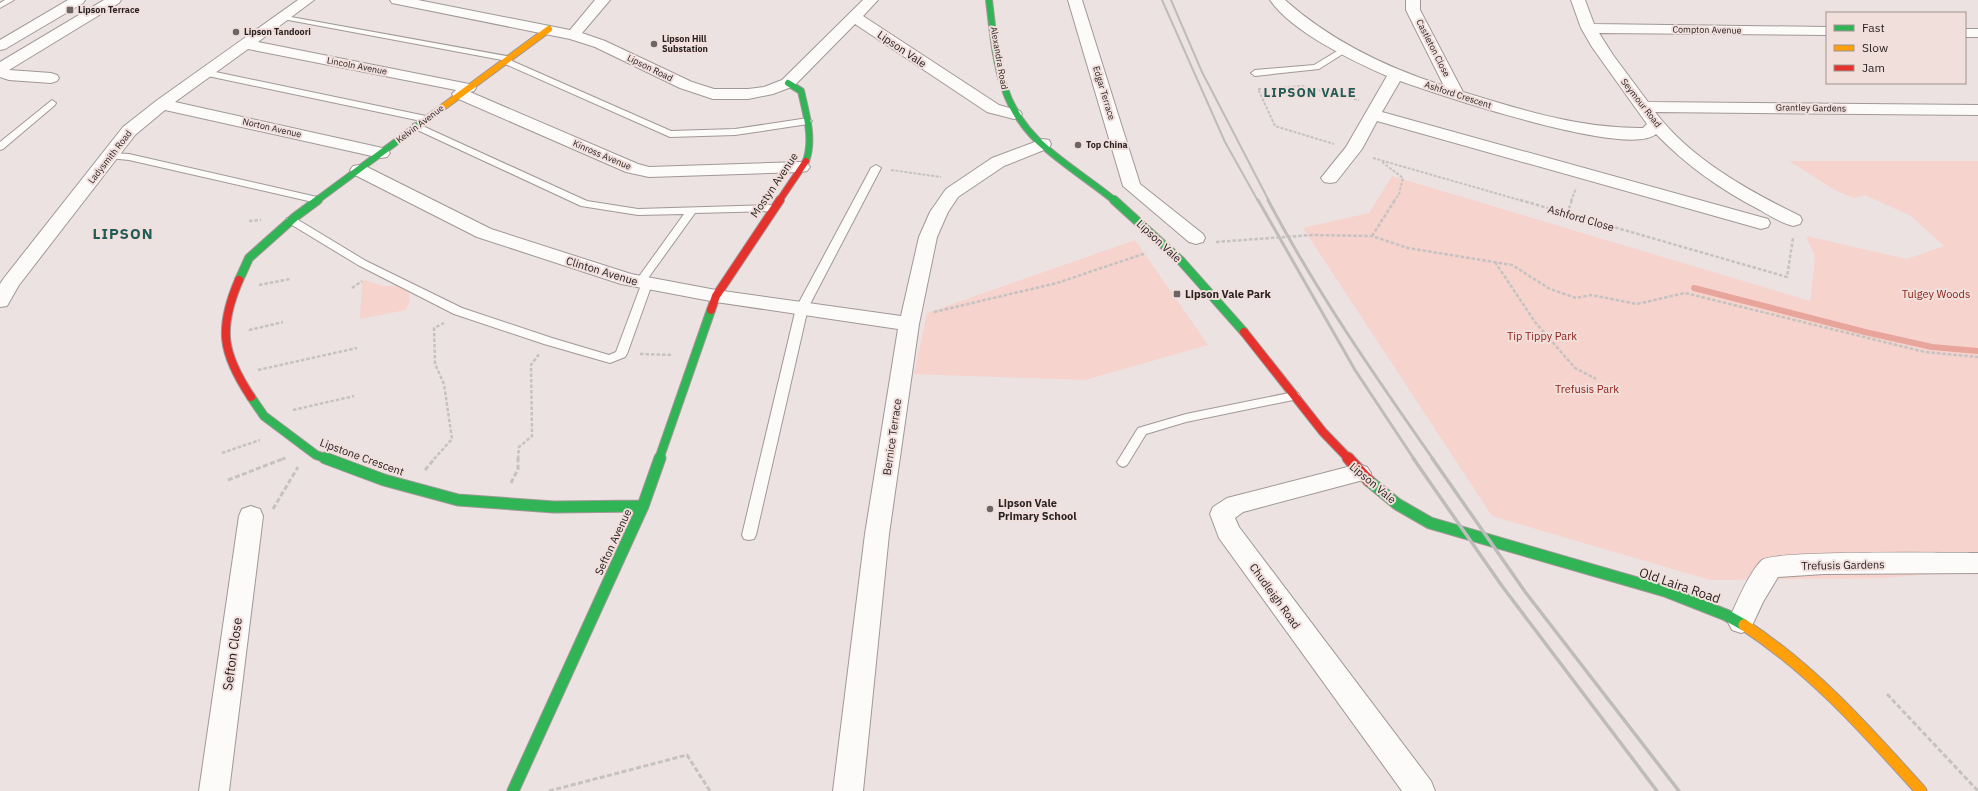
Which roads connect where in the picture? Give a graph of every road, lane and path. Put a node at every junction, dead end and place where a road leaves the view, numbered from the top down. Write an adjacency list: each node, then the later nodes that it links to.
1 (10, 0): 14 (lane)
2 (78, 0): 24 (street)
3 (114, 0): 27 (street)
4 (307, 0): 15 (street, Ladysmith Road)
5 (397, 0): 13 (street, Lipson Road)
6 (603, 0): 22 (street)
7 (871, 0): 16 (street, Lipson Road)
8 (989, 0): 41 (street, Alexandra Road)
9 (1075, 0): 57 (street, Edgar Terrace)
10 (1277, 0): 25 (street, Ashford Crescent)
11 (1413, 0): 35 (street, Castleton Close)
12 (1578, 0): 17 (street, Seymour Road)
13 (421, 2): 18 (street, Lipson Road)
14 (0, 6)
15 (283, 17): 23 (street, Ladysmith Road); 26 (lane)
16 (855, 17): 33 (street, Lipson Road); 41 (street, Lipson Vale)
17 (1588, 28): 19 (street, Compton Avenue); 38 (street, Seymour Road)
18 (549, 29): 22 (street, Lipson Road); 26 (street, Kelvin Avenue)
19 (1826, 31)
20 (1966, 33): 21 (street)
21 (1978, 33)
22 (573, 35): 33 (street, Lipson Road)
23 (246, 44): 29 (street, Ladysmith Road); 34 (street, Lincoln Avenue)
24 (0, 46)
25 (1345, 50): 30 (lane); 31 (street, Ashford Crescent)
26 (508, 60): 34 (street, Kelvin Avenue); 43 (lane)
27 (0, 69)
28 (0, 72): 32 (street)
29 (206, 73): 37 (street, Ladysmith Road); 42 (lane)
30 (1255, 73)
31 (1395, 75): 35 (street, Ashford Crescent); 39 (street)
32 (51, 78)
33 (788, 83): 43 (street, Mostyn Avenue)
34 (464, 91): 42 (street, Kelvin Avenue); 51 (street, Kinross Avenue)
35 (1457, 96): 44 (street, Ashford Crescent)
36 (52, 103): 47 (lane)
37 (162, 104): 49 (street, Norton Avenue); 50 (street, Ladysmith Road)
38 (1645, 107): 40 (street, Grantley Gardens); 44 (street, Seymour Road)
39 (1376, 110): 48 (street); 48 (path); 54 (street)
40 (1978, 110)
41 (1014, 114): 46 (street, Lipson Vale)
42 (426, 119): 45 (street, Kelvin Avenue)
43 (808, 121): 51 (street, Mostyn Avenue)
44 (1657, 124): 65 (street, Seymour Road)
45 (416, 126): 49 (street, Kelvin Avenue); 61 (lane)
46 (1043, 144): 56 (street, Bernice Terrace); 58 (street, Lipson Vale)
47 (0, 147)
48 (1353, 149): 55 (street)
49 (381, 153): 53 (street, Kelvin Avenue)
50 (112, 156): 59 (lane); 71 (street, Ladysmith Road)
51 (801, 168): 60 (street, Mostyn Avenue)
52 (876, 168): 56 (path); 75 (lane)
53 (359, 170): 59 (street, Kelvin Avenue); 72 (street, Clinton Avenue)
54 (1582, 173): 62 (path); 64 (street)
55 (1330, 178)
56 (968, 181): 77 (street, Bernice Terrace)
57 (1132, 186): 58 (street); 67 (street)
58 (1110, 197): 69 (street, Lipson Vale)
59 (317, 200): 63 (street, Kelvin Avenue)
60 (774, 208): 61 (lane); 73 (street, Mostyn Avenue)
61 (692, 210): 72 (lane)
62 (1567, 214): 65 (path, Ashford Close); 66 (path, Ashford Close)
63 (291, 220): 79 (street, Lipstone Crescent); 80 (lane)
64 (1761, 223)
65 (1793, 229)
66 (1372, 236): 68 (path); 70 (path)
67 (1196, 238)
68 (1220, 242)
69 (1167, 247): 77 (path); 88 (street, Lipson Vale)
70 (1495, 262): 84 (path); 86 (path)
71 (6, 282): 74 (street, Ladysmith Road)
72 (643, 283): 73 (street, Clinton Avenue); 82 (lane)
73 (716, 296): 75 (street, Clinton Avenue); 83 (street, Sefton Avenue)
74 (0, 301)
75 (802, 308): 77 (street, Clinton Avenue); 101 (lane)
76 (283, 322): 79 (path)
77 (909, 324): 109 (street, Bernice Terrace)
78 (434, 328): 96 (path)
79 (226, 335): 85 (street, Lipstone Crescent)
80 (548, 341): 82 (lane); 97 (path)
81 (357, 348): 85 (path)
82 (621, 354): 83 (path)
83 (695, 355): 98 (street, Sefton Avenue)
84 (1978, 357)
85 (238, 375): 89 (street, Lipstone Crescent)
86 (1596, 379)
87 (354, 396): 89 (path)
88 (1294, 396): 93 (lane); 94 (street, Lipson Vale)
89 (264, 416): 90 (street, Lipstone Crescent)
90 (284, 432): 91 (street, Lipstone Crescent); 92 (path)
91 (308, 450): 95 (path); 96 (street, Lipstone Crescent); 99 (path)
92 (222, 453)
93 (1123, 462)
94 (1359, 474): 100 (street, Lipson Vale); 110 (street, Chudleigh Road)
95 (228, 480)
96 (410, 487): 97 (street, Lipstone Crescent)
97 (501, 503): 98 (street, Lipstone Crescent)
98 (643, 506): 106 (street, Sefton Avenue)
99 (251, 516): 105 (street, Sefton Close)
100 (1418, 518): 103 (street, Old Laira Road)
101 (749, 534)
102 (1978, 563): 103 (street, Trefusis Gardens)
103 (1741, 622): 111 (street, Old Laira Road)
104 (1887, 694): 112 (path)
105 (214, 791)
106 (513, 791)
107 (549, 791): 108 (path)
108 (710, 791)
109 (848, 791)
110 (1420, 791)
111 (1921, 791)
112 (1978, 791)

